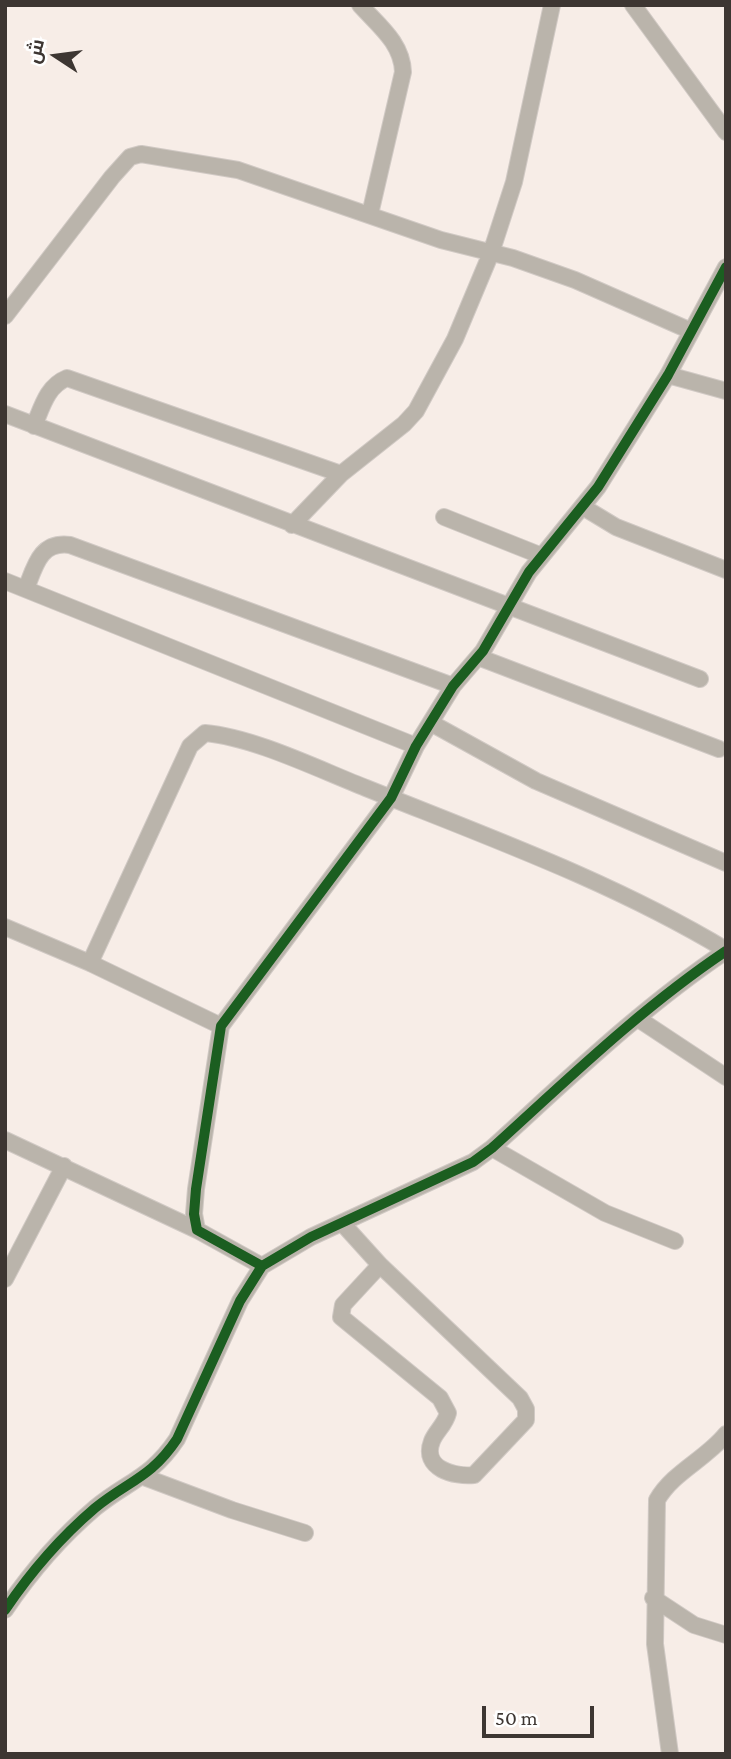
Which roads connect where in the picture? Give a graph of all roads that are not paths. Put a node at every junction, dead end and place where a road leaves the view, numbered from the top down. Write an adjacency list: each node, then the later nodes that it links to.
1 (360, 5): 5 (street)
2 (552, 5): 6 (street)
3 (633, 5): 4 (street)
4 (726, 132)
5 (370, 214): 6 (street); 8 (street)
6 (491, 253): 9 (street); 14 (street)
7 (726, 267): 9 (street)
8 (5, 316)
9 (691, 331): 10 (street)
10 (668, 375): 11 (street); 15 (street)
11 (726, 391)
12 (5, 414): 13 (street)
13 (34, 426): 14 (street); 17 (street)
14 (341, 474): 17 (street)
15 (583, 507): 18 (street); 19 (street)
16 (443, 517): 18 (street)
17 (292, 525): 22 (street)
18 (542, 556): 22 (street)
19 (726, 570)
20 (5, 581): 21 (street)
21 (26, 589): 25 (street); 27 (street)
22 (509, 607): 23 (street); 24 (street)
23 (478, 657): 25 (street); 28 (street)
24 (700, 679)
25 (453, 687): 26 (street)
26 (431, 723): 27 (street); 30 (street)
27 (416, 746): 29 (street)
28 (719, 749)
29 (391, 798): 32 (street); 33 (street); 35 (street)
30 (726, 863)
31 (5, 927): 33 (street)
32 (726, 951): 34 (street)
33 (90, 963): 35 (street)
34 (637, 1018): 36 (street); 38 (street)
35 (220, 1026): 41 (street)
36 (726, 1077)
37 (5, 1140): 39 (street)
38 (492, 1148): 40 (street); 42 (street)
39 (64, 1167): 41 (street); 45 (street)
40 (342, 1223): 43 (street); 44 (street)
41 (197, 1230): 44 (street)
42 (675, 1241)
43 (380, 1265): 43 (street)
44 (262, 1266): 47 (street)
45 (5, 1279)
46 (726, 1433): 50 (street)
47 (144, 1477): 48 (street); 49 (street)
48 (305, 1533)
49 (10, 1591): 51 (street)
50 (653, 1598): 52 (street); 53 (street)
51 (5, 1610)
52 (726, 1635)
53 (670, 1754)

